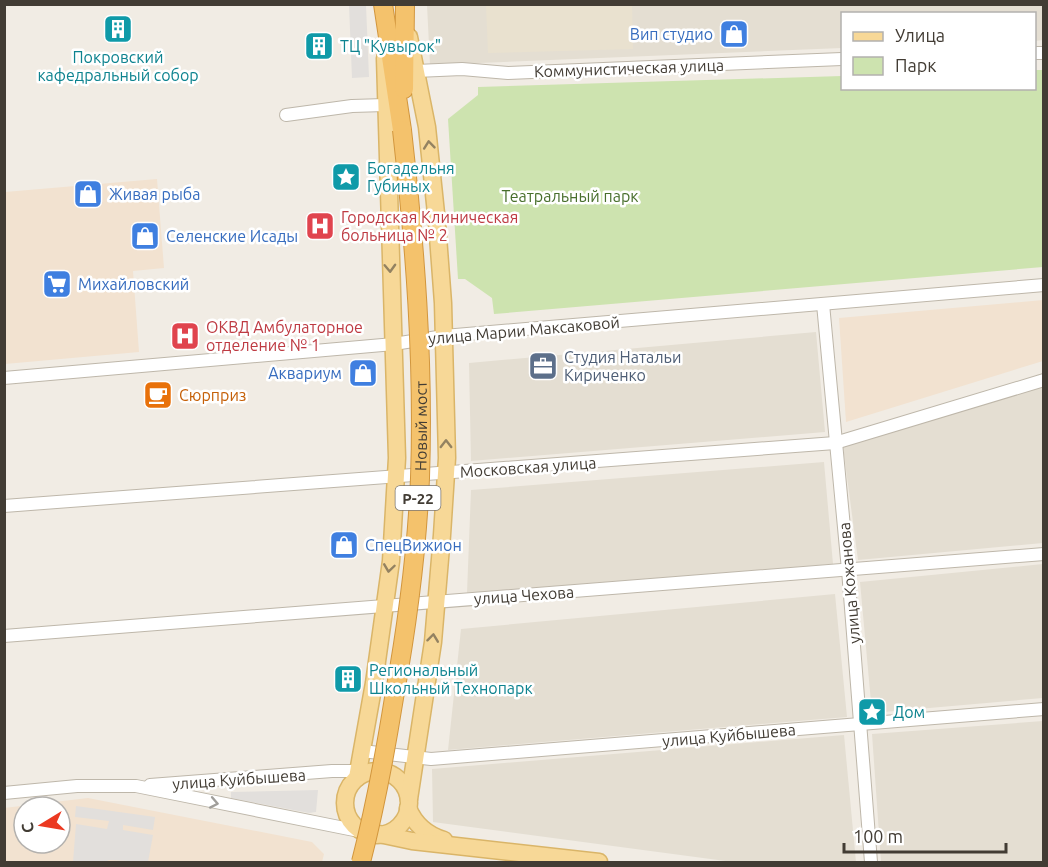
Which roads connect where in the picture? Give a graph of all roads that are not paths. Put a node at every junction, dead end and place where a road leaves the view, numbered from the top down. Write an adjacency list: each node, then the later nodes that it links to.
1 (383, 4): 3 (highway)
2 (406, 13): 5 (main road); 8 (highway)
3 (385, 24): 6 (main road); 8 (highway)
4 (841, 59): 5 (street, Коммунистическая улица)
5 (416, 71): 11 (main road, one-way to 5)
6 (386, 105): 7 (street); 12 (main road, one-way to 12)
7 (286, 115)
8 (402, 130): 34 (highway, Новый мост / Р-22, bridge)
9 (1044, 285): 10 (street, улица Марии Максаковой)
10 (823, 304): 11 (street, улица Марии Максаковой); 15 (street, улица Кожанова)
11 (444, 336): 12 (street, улица Марии Максаковой); 16 (main road, one-way to 11)
12 (394, 344): 13 (street, улица Марии Максаковой); 17 (main road)
13 (4, 378)
14 (1044, 380): 15 (street, Московская улица)
15 (835, 443): 16 (street, Московская улица); 20 (street, улица Кожанова)
16 (446, 474): 17 (street, Московская улица); 21 (main road)
17 (395, 477): 18 (street, Московская улица); 22 (main road, one-way to 22)
18 (4, 506)
19 (1044, 554): 20 (street, улица Чехова)
20 (848, 570): 21 (street, улица Чехова); 25 (street, улица Кожанова)
21 (436, 602): 22 (street, улица Чехова); 27 (main road, one-way to 21)
22 (384, 606): 23 (street, улица Чехова); 26 (main road)
23 (4, 636)
24 (1044, 709): 25 (street, улица Куйбышева)
25 (860, 724): 27 (street, улица Куйбышева); 36 (street, улица Кожанова)
26 (362, 751): 27 (street, улица Куйбышева); 28 (main road)
27 (415, 759): 31 (main road)
28 (358, 774): 29 (street, улица Куйбышева); 31 (main road); 32 (main road)
29 (136, 786): 30 (street); 32 (street, one-way to 32)
30 (4, 792)
31 (408, 804): 32 (main road); 33 (main road)
32 (374, 834): 33 (main road)
33 (460, 845): 35 (main road)
34 (361, 862)
35 (599, 862)
36 (871, 862)

